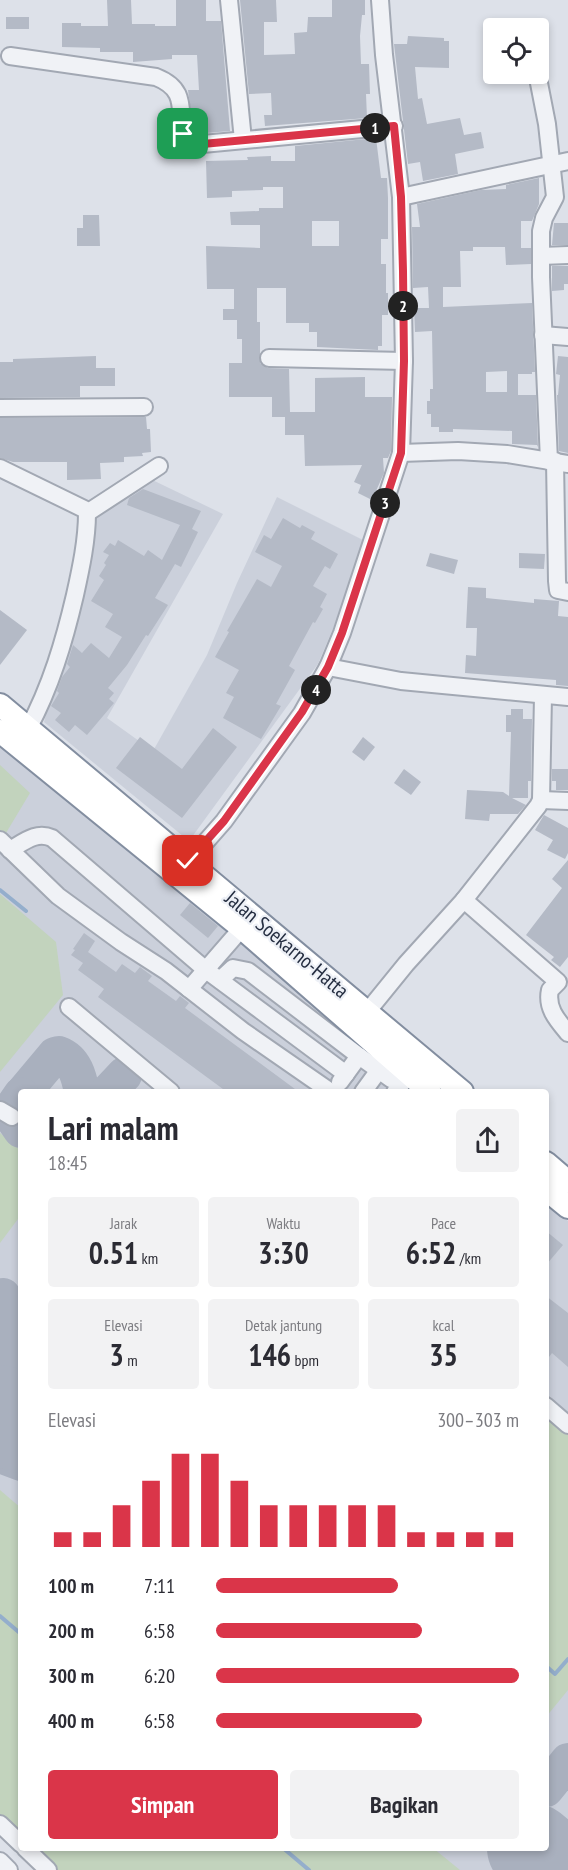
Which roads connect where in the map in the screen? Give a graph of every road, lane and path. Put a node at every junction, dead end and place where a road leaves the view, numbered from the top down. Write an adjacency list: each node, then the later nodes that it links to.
1 (229, 0): 6 (street)
2 (380, 0): 5 (street)
3 (10, 56): 6 (street)
4 (540, 84): 7 (street)
5 (394, 126): 6 (street); 8 (street)
6 (243, 140)
7 (561, 163): 8 (street); 10 (street)
8 (401, 197): 14 (street)
9 (568, 255): 10 (street)
10 (541, 256): 11 (street)
11 (543, 335): 12 (street); 18 (street)
12 (568, 336)
13 (269, 358): 14 (street)
14 (404, 361): 17 (street)
15 (144, 407): 16 (street)
16 (0, 408)
17 (401, 453): 18 (street); 23 (street)
18 (558, 462): 22 (street)
19 (159, 466): 21 (street)
20 (0, 468): 21 (street)
21 (87, 513): 27 (street)
22 (568, 592)
23 (328, 667): 24 (street); 32 (street)
24 (543, 696): 25 (street); 29 (street)
25 (568, 697)
26 (0, 705): 27 (highway, Jalan Soekarno-Hatta)
27 (28, 729): 32 (highway, Jalan Soekarno-Hatta)
28 (0, 731): 32 (highway, Jalan Soekarno-Hatta)
29 (541, 800): 30 (street); 33 (street)
30 (568, 801)
31 (5, 845): 35 (street); 38 (street)
32 (182, 868): 34 (highway, Jalan Soekarno-Hatta)
33 (464, 900): 36 (street); 40 (street)
34 (247, 922): 35 (street); 40 (highway, Jalan Soekarno-Hatta); 44 (highway, Jalan Soekarno-Hatta)
35 (206, 970): 37 (street); 38 (street)
36 (563, 977): 41 (street)
37 (220, 980): 42 (street); 43 (street)
38 (189, 989): 46 (street)
39 (69, 1007): 45 (street)
40 (367, 1012): 44 (highway, Jalan Soekarno-Hatta)
41 (568, 1033)
42 (359, 1056): 43 (street); 44 (street)
43 (346, 1074): 47 (street)
44 (399, 1075): 48 (street); 49 (highway, Jalan Soekarno-Hatta); 50 (highway, Jalan Soekarno-Hatta)
45 (167, 1089)
46 (328, 1089)
47 (334, 1089)
48 (369, 1089)
49 (425, 1089)
50 (451, 1089)
51 (549, 1166): 52 (highway)
52 (568, 1182)
53 (549, 1191): 54 (highway)
54 (568, 1207)
55 (549, 1409): 56 (street)
56 (568, 1425)
57 (0, 1824): 58 (street)
58 (18, 1841)
59 (28, 1851): 62 (street)
60 (0, 1861): 61 (street)
61 (9, 1870)
62 (48, 1870)

